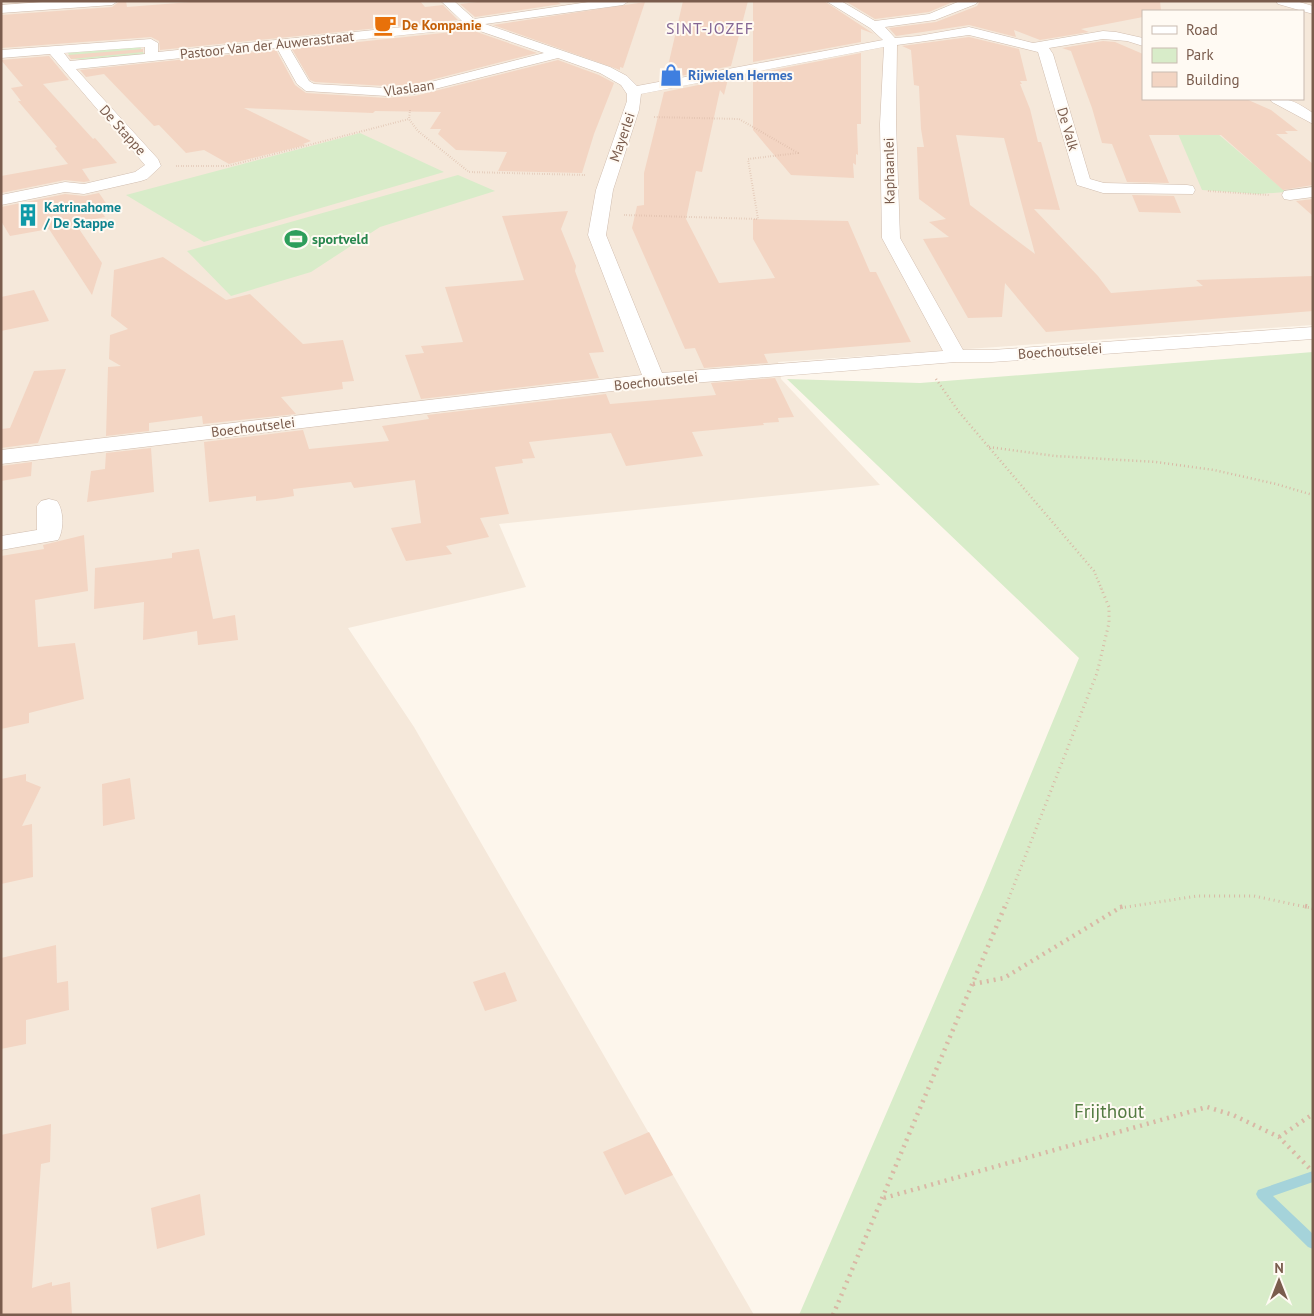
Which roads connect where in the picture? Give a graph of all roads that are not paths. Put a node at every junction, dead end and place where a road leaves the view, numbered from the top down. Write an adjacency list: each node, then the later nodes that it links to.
1 (112, 1): 7 (street)
2 (447, 1): 10 (street, Mayerlei)
3 (623, 1): 10 (street, Pastoor Van der Auwerastraat)
4 (832, 1): 11 (street)
5 (972, 1): 9 (street)
6 (1282, 1): 8 (street)
7 (1, 9)
8 (1313, 10)
9 (918, 20): 11 (street); 12 (street)
10 (472, 24): 15 (street, Pastoor Van der Auwerastraat); 19 (street, Mayerlei)
11 (872, 26): 13 (street)
12 (969, 31): 13 (street); 16 (street)
13 (891, 42): 22 (street); 30 (street, Kaphaanlei)
14 (1142, 42): 16 (street)
15 (281, 44): 19 (street, Vlaslaan); 20 (street, Pastoor Van der Auwerastraat)
16 (1036, 46): 25 (street, De Valk)
17 (54, 50): 18 (street); 20 (street); 21 (street)
18 (1, 54)
19 (558, 54): 22 (street, Mayerlei)
20 (152, 57): 21 (street, Pastoor Van der Auwerastraat)
21 (66, 66): 28 (street, De Stappe)
22 (633, 91): 31 (street, Mayerlei)
23 (1278, 100): 24 (street)
24 (1313, 120)
25 (1187, 190)
26 (1313, 192): 27 (street)
27 (1290, 195)
28 (1, 200)
29 (1313, 333): 30 (street, Boechoutselei)
30 (956, 356): 31 (street, Boechoutselei)
31 (654, 380): 32 (street, Boechoutselei)
32 (1, 457)
33 (48, 506): 34 (street)
34 (1, 543)

